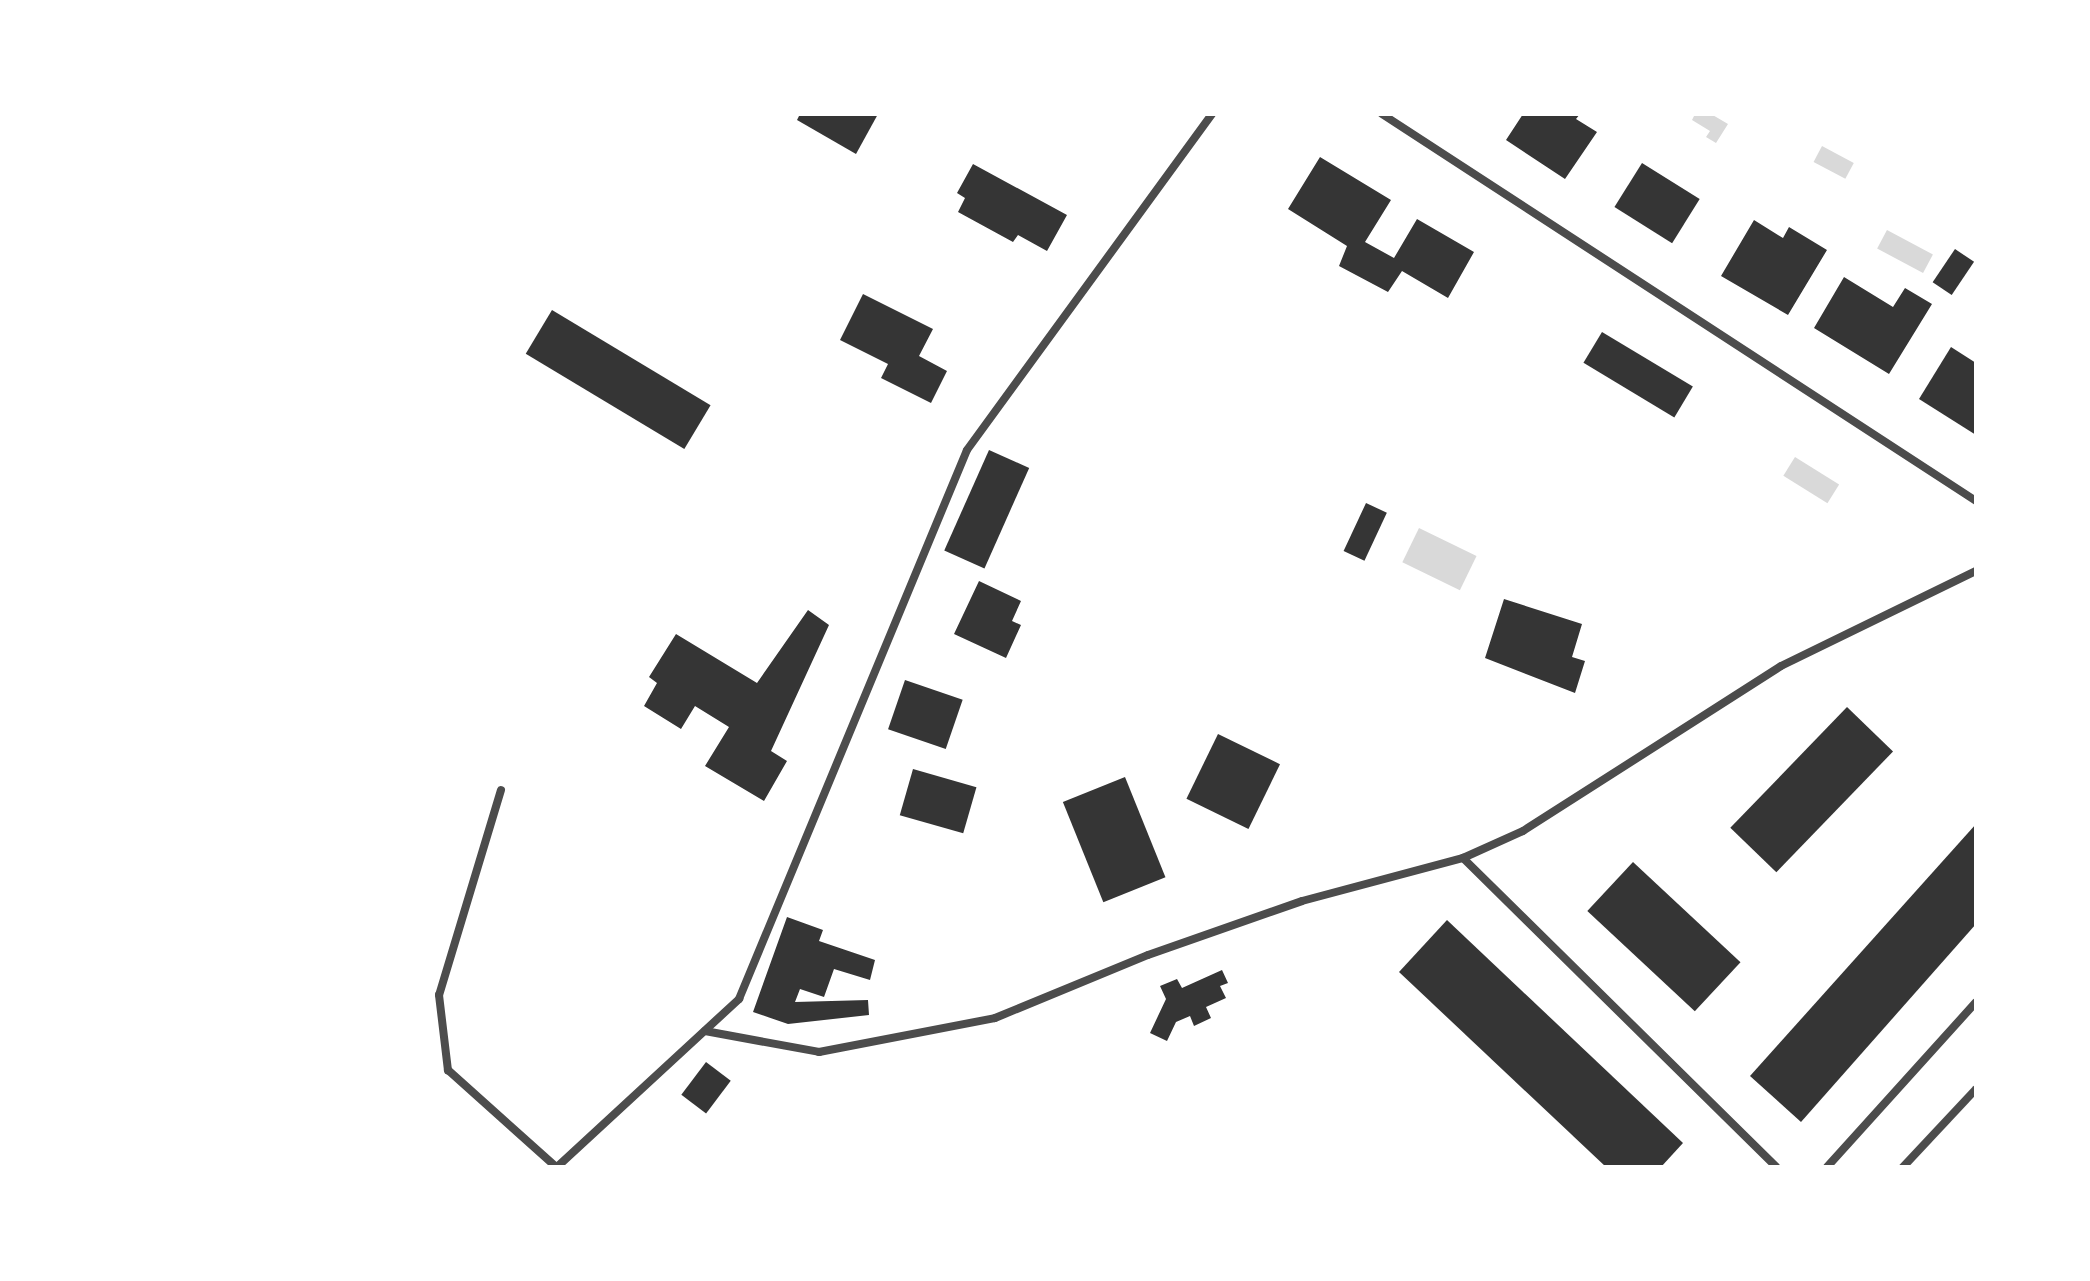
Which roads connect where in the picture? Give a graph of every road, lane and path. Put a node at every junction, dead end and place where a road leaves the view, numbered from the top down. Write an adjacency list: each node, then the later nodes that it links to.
1 (1212, 114): 8 (street)
2 (1382, 114): 3 (street)
3 (1976, 501)
4 (1976, 571): 6 (street)
5 (501, 790): 10 (street)
6 (1463, 858): 8 (street); 11 (street)
7 (1976, 1002): 12 (street)
8 (705, 1031): 10 (street)
9 (1976, 1089): 13 (street)
10 (557, 1167)
11 (1776, 1167)
12 (1827, 1167)
13 (1903, 1167)

